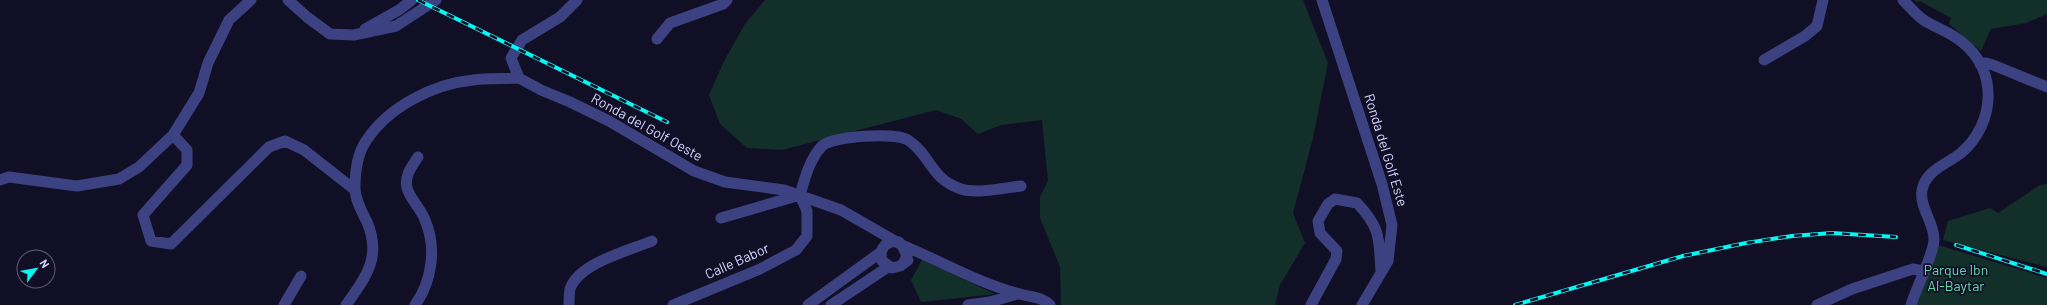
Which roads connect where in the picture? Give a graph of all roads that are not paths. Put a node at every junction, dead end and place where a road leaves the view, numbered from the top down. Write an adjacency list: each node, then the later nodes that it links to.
1 (251, 0): 16 (street)
2 (288, 0): 10 (street)
3 (412, 0): 10 (street)
4 (436, 0): 10 (street)
5 (577, 0): 14 (street)
6 (728, 0): 11 (street)
7 (1322, 0): 32 (street, Ronda del Golf Este)
8 (1824, 0): 12 (street)
9 (1903, 0): 13 (street)
10 (354, 35)
11 (657, 39)
12 (1764, 60)
13 (1980, 64): 15 (street); 31 (street)
14 (519, 78): 21 (street); 22 (street, Ronda del Golf Oeste)
15 (2047, 87)
16 (173, 135): 18 (street); 21 (street)
17 (418, 157): 37 (street)
18 (5, 179): 20 (street)
19 (1021, 186): 22 (street)
20 (0, 189)
21 (355, 190): 36 (street)
22 (800, 195): 23 (street); 24 (street, Ronda del Golf Oeste); 39 (street, Calle Babor)
23 (721, 218)
24 (876, 230): 26 (street, Ronda del Golf Oeste); 27 (street)
25 (652, 241): 38 (street)
26 (901, 244): 27 (street); 28 (street, Ronda del Golf Oeste); 29 (street)
27 (882, 249): 30 (street); 40 (street)
28 (926, 255): 29 (street); 34 (street, Ronda del Golf Oeste)
29 (903, 264): 30 (street)
30 (888, 267): 41 (street)
31 (1924, 271): 46 (street); 47 (street)
32 (1381, 272): 44 (street); 45 (street, Ronda del Golf Este)
33 (301, 276): 35 (street)
34 (1017, 294): 42 (street); 43 (street, Ronda del Golf Oeste)
35 (284, 305)
36 (346, 305)
37 (415, 305)
38 (569, 305)
39 (673, 305)
40 (808, 305)
41 (831, 305)
42 (968, 305)
43 (1050, 305)
44 (1310, 305)
45 (1362, 305)
46 (1817, 305)
47 (1911, 305)

